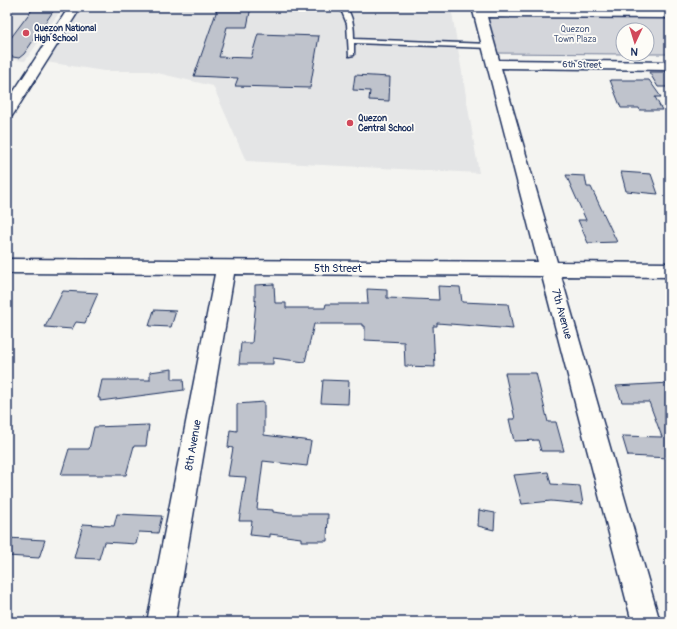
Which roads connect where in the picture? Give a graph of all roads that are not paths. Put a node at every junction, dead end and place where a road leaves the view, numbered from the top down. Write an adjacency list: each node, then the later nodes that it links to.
1 (75, 7): 9 (street)
2 (343, 7): 5 (lane)
3 (479, 10): 4 (street); 7 (street, 7th Avenue)
4 (670, 14)
5 (351, 41): 6 (lane); 7 (lane)
6 (351, 55)
7 (491, 55): 8 (street, 6th Street); 12 (street, 7th Avenue)
8 (670, 66)
9 (7, 113)
10 (7, 266): 11 (street, 5th Street)
11 (226, 267): 12 (street, 5th Street); 14 (street, 8th Avenue)
12 (550, 269): 13 (street, 5th Street); 15 (street, 7th Avenue)
13 (670, 270)
14 (161, 622)
15 (646, 622)

